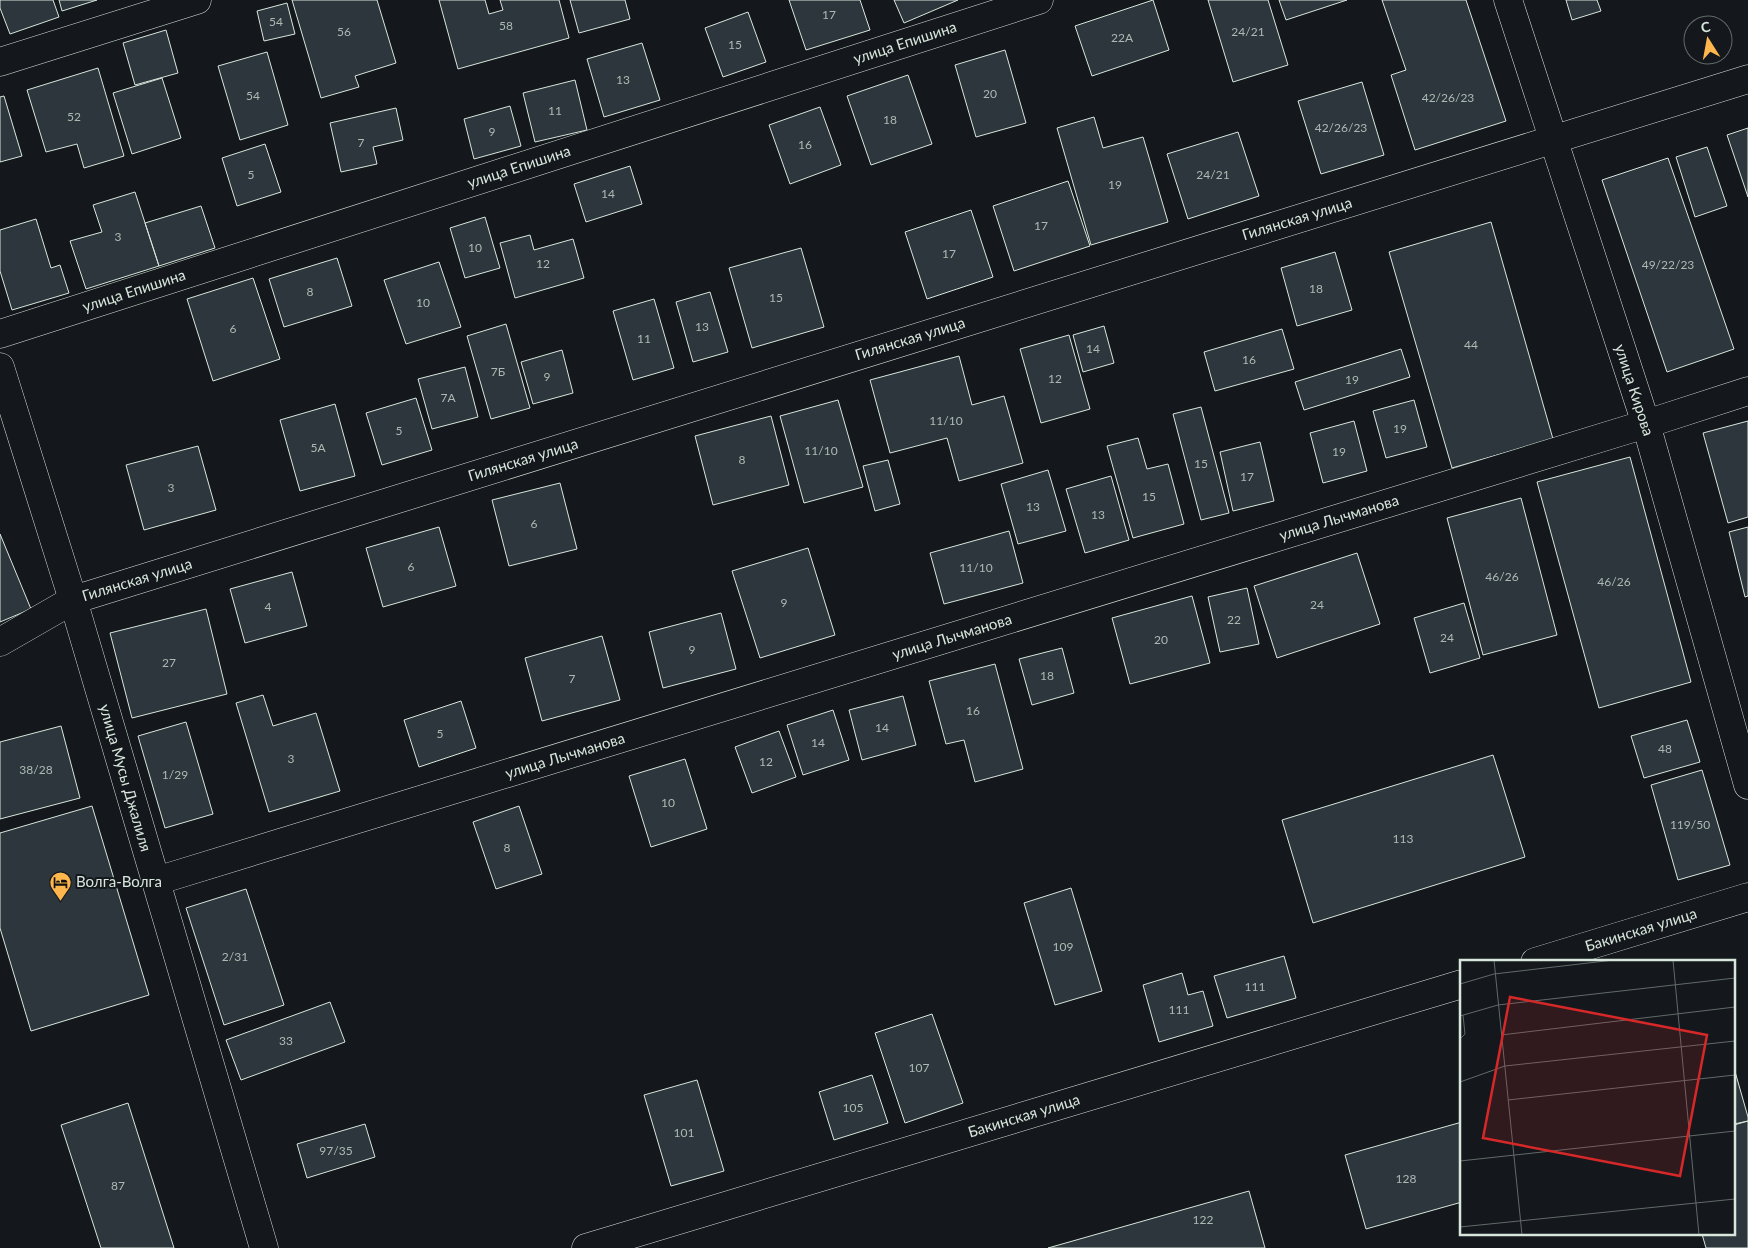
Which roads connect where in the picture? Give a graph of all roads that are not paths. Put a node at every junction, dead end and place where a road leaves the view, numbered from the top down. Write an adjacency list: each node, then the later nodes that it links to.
1 (197, 0): 4 (street)
2 (1039, 0): 7 (street, улица Епишина)
3 (1508, 0): 6 (street, улица Кирова)
4 (0, 62)
5 (1748, 79): 6 (street, Гилянская улица)
6 (1553, 139): 10 (street, улица Кирова); 11 (street, Гилянская улица)
7 (0, 334)
8 (0, 367): 11 (street, улица Мусы Джалиля)
9 (1748, 391): 10 (street, улица Лычманова)
10 (1646, 424): 13 (street, улица Кирова); 14 (street, улица Лычманова)
11 (73, 600): 12 (street, Гилянская улица); 14 (street, улица Мусы Джалиля)
12 (0, 642)
13 (1748, 785)
14 (156, 881): 18 (street, улица Мусы Джалиля)
15 (1748, 898): 16 (street, Бакинская улица)
16 (1542, 960)
17 (1460, 985): 19 (street, Бакинская улица)
18 (264, 1248)
19 (586, 1248)

